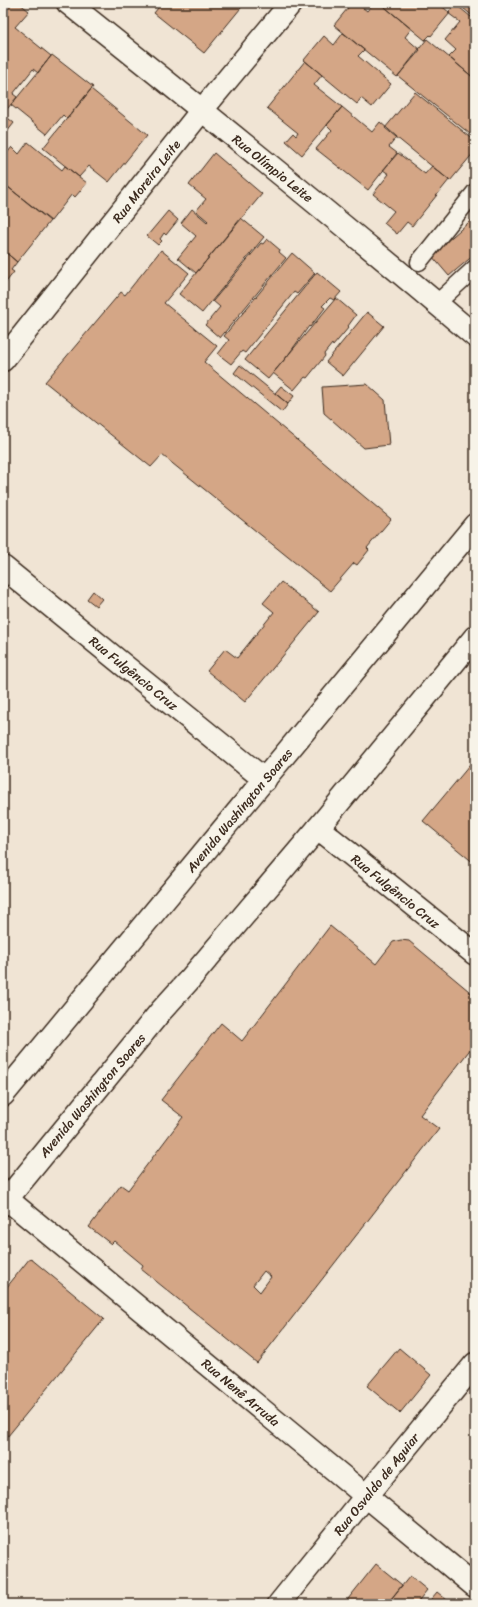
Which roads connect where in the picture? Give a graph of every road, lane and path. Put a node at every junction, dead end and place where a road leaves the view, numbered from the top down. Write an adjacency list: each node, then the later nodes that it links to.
1 (68, 3): 3 (main road, Rua Olímpio Leite)
2 (291, 3): 3 (main road, Rua Moreira Leite)
3 (202, 110): 7 (main road, Rua Olímpio Leite); 9 (main road, Rua Moreira Leite)
4 (475, 192): 5 (lane)
5 (419, 262)
6 (475, 268): 7 (lane)
7 (437, 303): 8 (main road, Rua Olímpio Leite)
8 (475, 336)
9 (3, 360)
10 (475, 525): 13 (main road, Avenida Washington Soares)
11 (3, 567): 13 (main road, Rua Fulgêncio Cruz)
12 (475, 636): 14 (main road, Avenida Washington Soares)
13 (265, 780): 16 (main road, Avenida Washington Soares)
14 (318, 828): 15 (main road, Rua Fulgêncio Cruz); 17 (main road, Avenida Washington Soares)
15 (475, 954)
16 (3, 1095)
17 (5, 1201): 19 (main road, Rua Nenê Arruda)
18 (475, 1364): 19 (main road, Rua Osvaldo de Aguiar)
19 (366, 1496): 20 (main road, Rua Nenê Arruda); 21 (main road, Rua Osvaldo de Aguiar)
20 (475, 1586)
21 (278, 1604)

